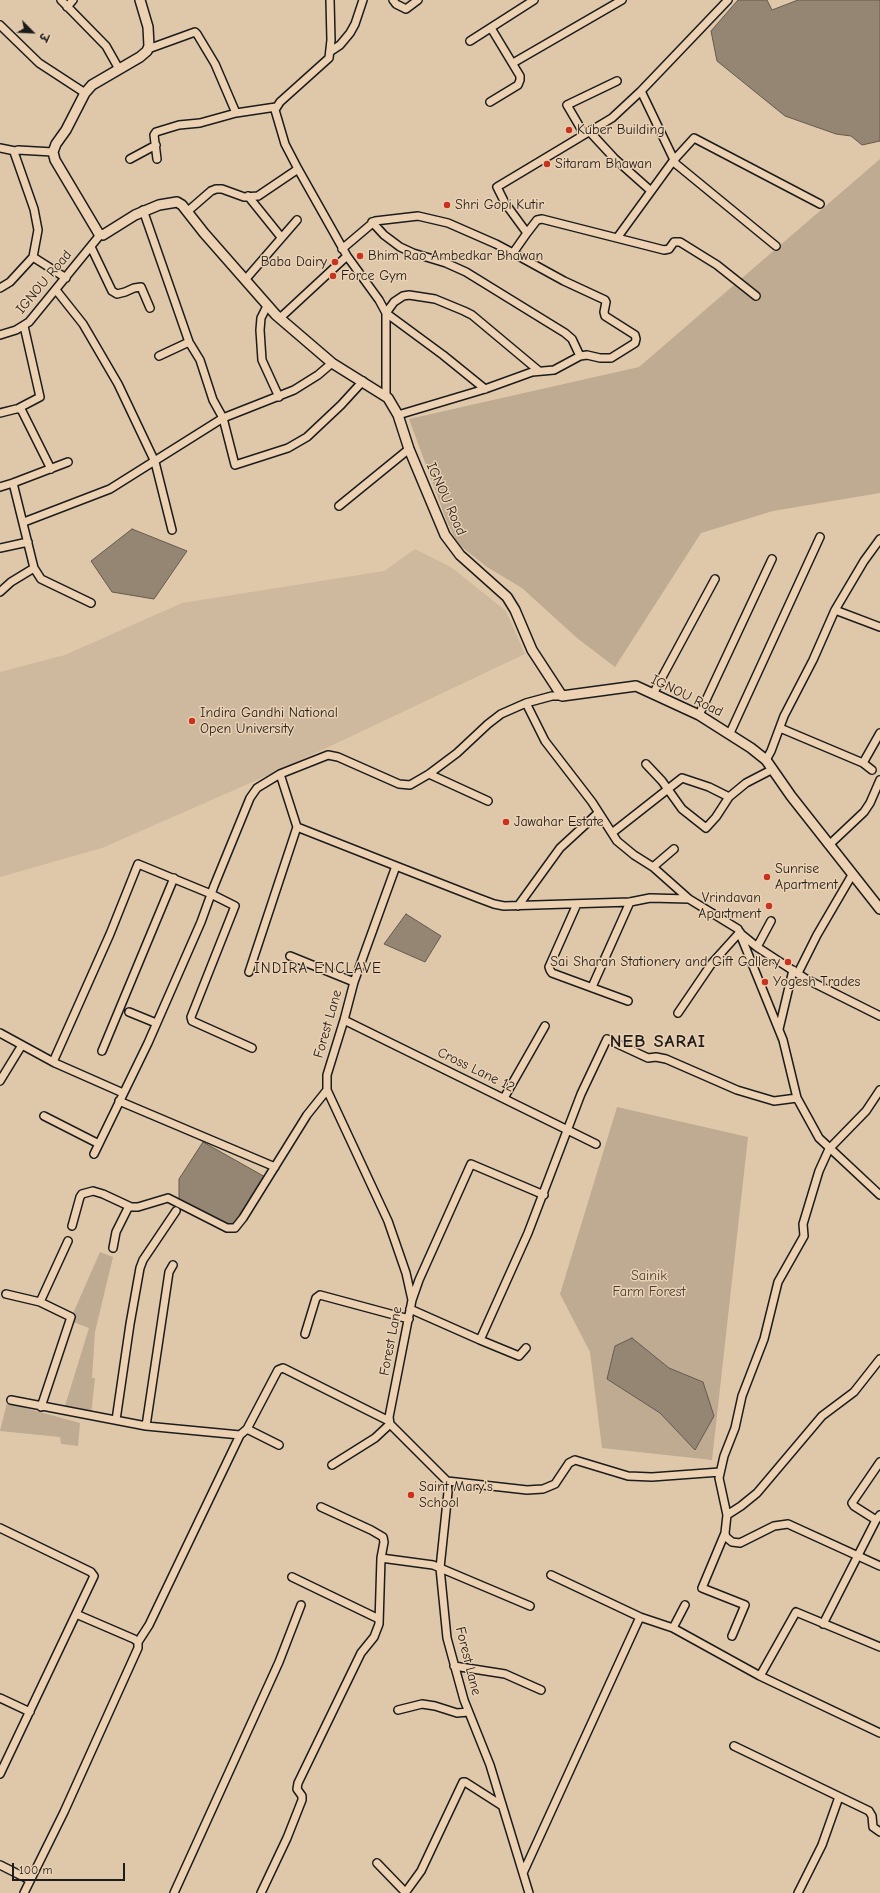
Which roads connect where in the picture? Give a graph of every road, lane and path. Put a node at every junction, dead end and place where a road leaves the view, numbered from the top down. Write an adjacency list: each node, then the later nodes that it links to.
1 (61, 0): 11 (street)
2 (73, 0): 11 (street)
3 (140, 0): 15 (street)
4 (330, 0): 16 (street)
5 (363, 0): 16 (street)
6 (393, 0): 7 (street)
7 (418, 0)
8 (534, 0): 13 (street)
9 (622, 0): 17 (street)
10 (728, 0): 20 (street)
11 (67, 6): 18 (street)
12 (0, 25): 21 (street)
13 (491, 28): 14 (street); 17 (street)
14 (470, 41)
15 (148, 49): 18 (street); 24 (street)
16 (331, 51): 23 (street)
17 (513, 64): 22 (street)
18 (119, 69): 21 (street)
19 (617, 81): 25 (street)
20 (641, 91): 25 (street); 32 (street)
21 (85, 93): 29 (street)
22 (490, 102)
23 (276, 106): 24 (street); 33 (street)
24 (236, 113): 26 (street)
25 (587, 133): 34 (street); 41 (street)
26 (156, 145): 30 (street); 31 (street)
27 (0, 148): 28 (street)
28 (15, 151): 29 (street); 50 (street)
29 (54, 152): 42 (street)
30 (130, 159)
31 (157, 159)
32 (673, 161): 34 (street); 36 (street); 46 (street)
33 (298, 169): 35 (street); 47 (street)
34 (651, 191): 44 (street)
35 (248, 196): 38 (street); 43 (street)
36 (820, 204)
37 (143, 210): 38 (street); 42 (street); 62 (street)
38 (188, 210): 52 (street)
39 (297, 220): 43 (street)
40 (372, 222): 47 (street); 48 (street); 64 (street)
41 (527, 233): 44 (street); 48 (street)
42 (100, 235): 45 (street, IGNOU Road)
43 (281, 237): 52 (street)
44 (617, 238): 55 (street)
45 (91, 246): 51 (street, IGNOU Road); 57 (street)
46 (776, 246)
47 (342, 249): 49 (street)
48 (513, 253): 64 (street)
49 (347, 256): 58 (street); 59 (street)
50 (33, 257): 51 (street); 53 (street)
51 (66, 278): 54 (street, IGNOU Road)
52 (245, 280): 56 (street)
53 (0, 288)
54 (56, 290): 60 (street, IGNOU Road); 77 (street)
55 (756, 296)
56 (267, 306): 59 (street); 70 (street)
57 (150, 308)
58 (386, 313): 66 (street); 68 (street); 69 (street)
59 (280, 318): 65 (street)
60 (24, 326): 61 (street, IGNOU Road); 71 (street)
61 (0, 335)
62 (189, 342): 63 (street); 74 (street)
63 (159, 356)
64 (580, 356): 66 (street)
65 (332, 363): 67 (street); 70 (street)
66 (539, 371): 68 (street)
67 (363, 381): 69 (street); 74 (street)
68 (485, 389): 73 (street)
69 (386, 395): 73 (street, IGNOU Road)
70 (280, 397): 74 (street)
71 (19, 408): 72 (street); 78 (street)
72 (0, 413)
73 (398, 415): 75 (street, IGNOU Road)
74 (224, 418): 77 (street)
75 (409, 449): 81 (street); 96 (street, IGNOU Road)
76 (68, 462): 78 (street)
77 (155, 462): 82 (street); 83 (street)
78 (51, 469): 79 (street)
79 (13, 483): 80 (street); 82 (street)
80 (0, 487)
81 (339, 506)
82 (24, 522): 86 (street)
83 (172, 530)
84 (820, 537): 100 (street)
85 (880, 539): 93 (street)
86 (28, 542): 87 (street); 89 (street)
87 (0, 548)
88 (772, 559): 98 (street)
89 (34, 568): 91 (street); 92 (street)
90 (715, 580): 95 (street)
91 (0, 592)
92 (91, 603)
93 (835, 610): 94 (street); 99 (street)
94 (880, 627)
95 (653, 694): 96 (street, IGNOU Road); 98 (street, IGNOU Road)
96 (562, 696): 97 (street)
97 (526, 703): 108 (street); 113 (street)
98 (699, 715): 100 (street, IGNOU Road)
99 (780, 728): 102 (street); 103 (street)
100 (730, 733): 102 (street, IGNOU Road)
101 (880, 733): 103 (street)
102 (766, 760): 105 (street, IGNOU Road)
103 (863, 763): 106 (street)
104 (646, 764): 110 (street)
105 (773, 768): 111 (street); 116 (street, IGNOU Road)
106 (872, 770)
107 (280, 774): 108 (street); 114 (street); 122 (street)
108 (429, 774): 112 (street)
109 (880, 780): 116 (street)
110 (669, 789): 111 (street); 111 (street); 115 (street)
111 (729, 797)
112 (488, 801)
113 (598, 812): 115 (street); 126 (street)
114 (297, 827): 118 (street); 133 (street)
115 (612, 833): 119 (street)
116 (829, 845): 120 (street, IGNOU Road)
117 (674, 849): 119 (street)
118 (396, 866): 126 (street); 134 (street, Forest Lane)
119 (653, 867): 123 (street)
120 (852, 875): 127 (street, IGNOU Road); 132 (street)
121 (174, 878): 122 (street); 147 (street); 148 (street)
122 (211, 894): 141 (street); 146 (street)
123 (689, 899): 124 (street); 129 (street)
124 (630, 902): 125 (street); 135 (street)
125 (577, 904): 126 (street); 135 (street)
126 (518, 906)
127 (880, 909)
128 (771, 920): 130 (street)
129 (740, 932): 130 (street); 138 (street); 143 (street)
130 (757, 947): 132 (street)
131 (290, 956): 134 (street)
132 (795, 971): 139 (street); 143 (street)
133 (249, 972)
134 (354, 982): 140 (street, Forest Lane)
135 (592, 987): 136 (street)
136 (628, 1001)
137 (129, 1012): 141 (street)
138 (678, 1013)
139 (880, 1016)
140 (344, 1020): 150 (street, Forest Lane); 153 (street, Cross Lane 12)
141 (156, 1023): 152 (street)
142 (545, 1026): 153 (street)
143 (778, 1029): 154 (street)
144 (0, 1033): 145 (street)
145 (22, 1045): 148 (street); 149 (street)
146 (252, 1048)
147 (102, 1051)
148 (53, 1062): 152 (street)
149 (0, 1081)
150 (327, 1090): 162 (street); 172 (street, Forest Lane)
151 (880, 1090): 160 (street)
152 (123, 1093): 155 (street)
153 (504, 1098): 157 (street, Cross Lane 12)
154 (797, 1098): 157 (street); 160 (street)
155 (119, 1100): 158 (street); 162 (street)
156 (44, 1116): 158 (street)
157 (568, 1130): 159 (street, Cross Lane 12); 164 (street)
158 (99, 1144): 161 (street)
159 (596, 1144)
160 (830, 1149): 163 (street); 190 (street)
161 (94, 1154)
162 (275, 1167): 165 (street)
163 (880, 1195)
164 (544, 1196): 172 (street); 177 (street)
165 (129, 1206): 167 (street); 169 (street)
166 (176, 1211): 182 (street)
167 (72, 1226)
168 (68, 1241): 173 (street)
169 (113, 1248)
170 (173, 1264): 184 (street)
171 (6, 1294): 173 (street)
172 (412, 1300): 174 (street, Forest Lane)
173 (40, 1302): 181 (street)
174 (410, 1309): 175 (street, Forest Lane); 177 (street)
175 (409, 1318): 176 (street); 183 (street, Forest Lane)
176 (305, 1334)
177 (480, 1340): 178 (street)
178 (526, 1348)
179 (880, 1360): 193 (street)
180 (11, 1400): 181 (street)
181 (41, 1407): 182 (street)
182 (116, 1420): 184 (street)
183 (390, 1422): 185 (street); 189 (street); 191 (street)
184 (146, 1426): 186 (street)
185 (247, 1429): 186 (street); 187 (street)
186 (240, 1435): 212 (street)
187 (279, 1444)
188 (880, 1462): 194 (street)
189 (332, 1465)
190 (720, 1472): 191 (street); 193 (street)
191 (447, 1481): 200 (street, Forest Lane)
192 (322, 1507): 198 (street)
193 (726, 1515): 196 (street)
194 (878, 1517): 197 (street)
195 (0, 1528): 206 (street)
196 (725, 1533): 197 (street); 211 (street)
197 (858, 1555): 199 (street); 209 (street)
198 (381, 1558): 200 (street); 208 (street)
199 (880, 1566)
200 (440, 1568): 205 (street); 214 (street, Forest Lane)
201 (551, 1574): 207 (street)
202 (292, 1577): 208 (street)
203 (301, 1605): 233 (street)
204 (685, 1605): 210 (street)
205 (530, 1606)
206 (76, 1614): 212 (street); 219 (street)
207 (640, 1617): 210 (street); 229 (street)
208 (379, 1619): 234 (street)
209 (823, 1624): 213 (street); 215 (street)
210 (673, 1628): 215 (street)
211 (732, 1636)
212 (138, 1642): 230 (street)
213 (880, 1647)
214 (454, 1666): 216 (street); 220 (street, Forest Lane)
215 (760, 1676): 221 (street)
216 (541, 1690)
217 (0, 1698): 219 (street)
218 (398, 1710): 220 (street)
219 (30, 1712): 223 (street)
220 (468, 1712): 225 (street, Forest Lane)
221 (880, 1733)
222 (734, 1746): 224 (street)
223 (0, 1774)
224 (839, 1796): 226 (street); 236 (street)
225 (501, 1806): 229 (street, Forest Lane); 231 (street)
226 (880, 1832)
227 (377, 1862): 231 (street)
228 (0, 1865): 230 (street)
229 (523, 1873): 235 (street, Forest Lane)
230 (30, 1880): 232 (street)
231 (408, 1891)
232 (24, 1893)
233 (174, 1893)
234 (261, 1893)
235 (529, 1893)
236 (798, 1893)

